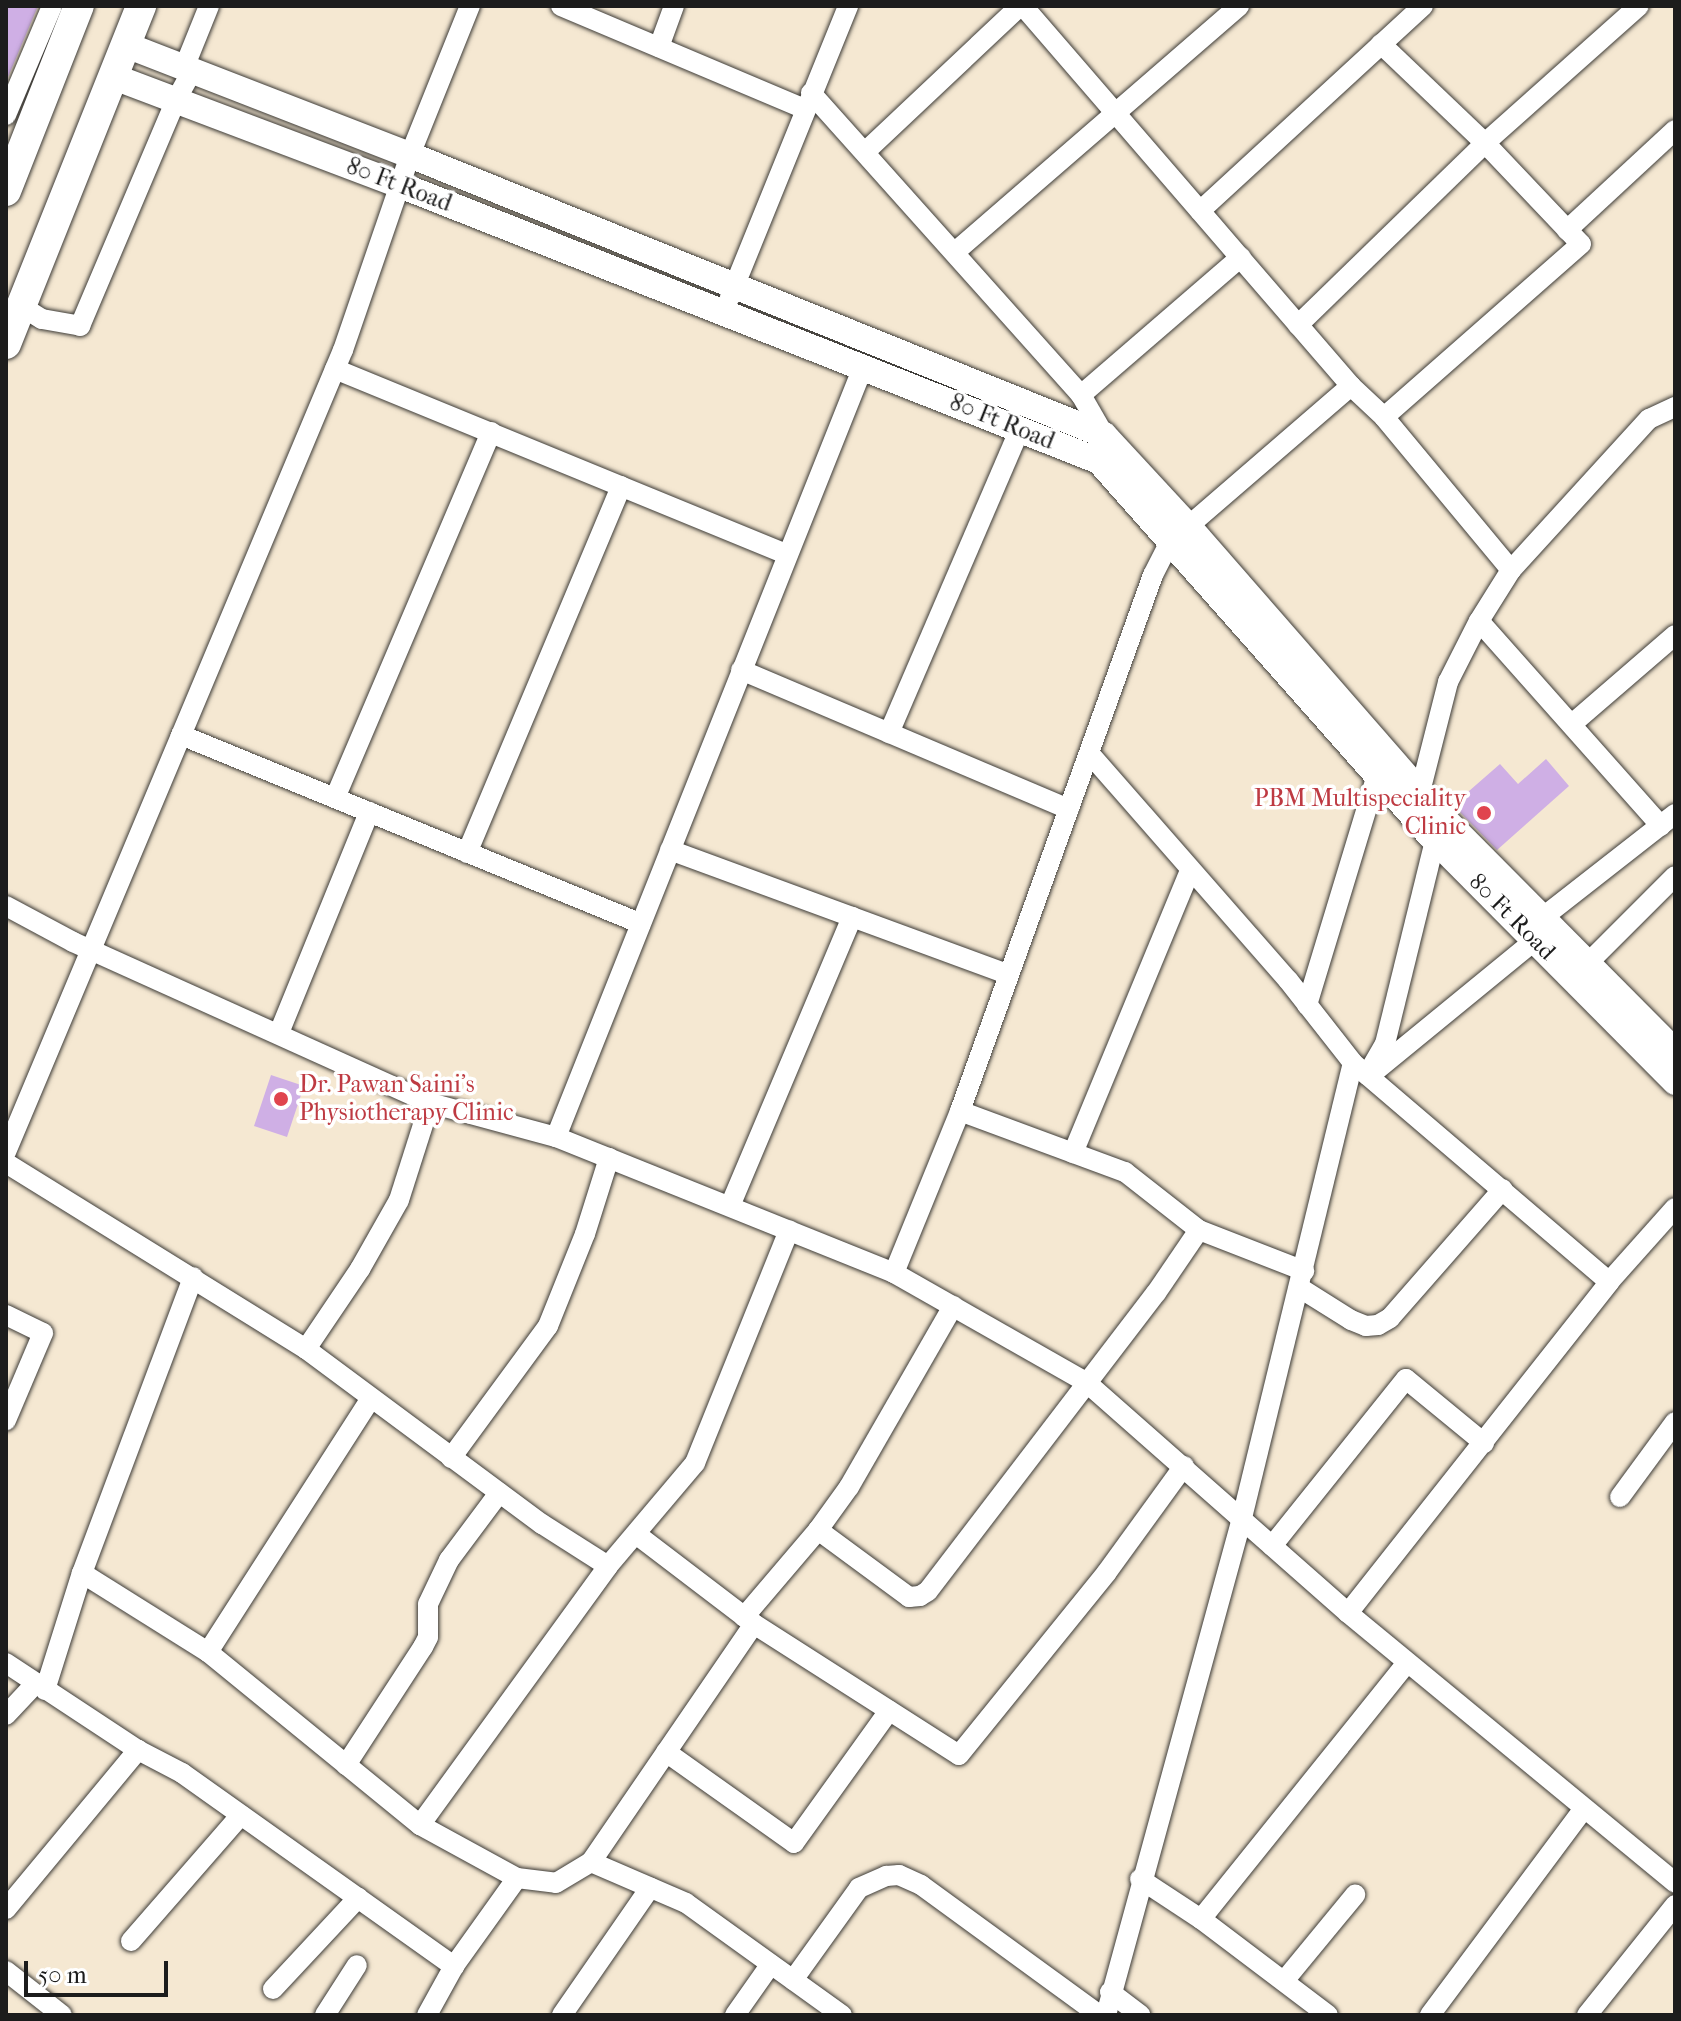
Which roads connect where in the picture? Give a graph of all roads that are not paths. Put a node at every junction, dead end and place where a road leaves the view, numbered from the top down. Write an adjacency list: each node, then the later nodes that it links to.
1 (52, 6): 21 (street)
2 (79, 6): 27 (highway)
3 (141, 6): 14 (highway)
4 (209, 6): 16 (street)
5 (470, 6): 25 (street)
6 (561, 6): 15 (street)
7 (674, 6): 15 (street)
8 (848, 6): 19 (street)
9 (1022, 6): 20 (street); 24 (street)
10 (1239, 6): 20 (street)
11 (1423, 6): 13 (street)
12 (1639, 6): 23 (street)
13 (1381, 44): 23 (street); 28 (street)
14 (126, 45): 16 (main road, 80 Ft Road); 17 (highway)
15 (659, 47): 19 (street)
16 (188, 70): 18 (street); 25 (main road, 80 Ft Road)
17 (114, 77): 18 (main road, 80 Ft Road); 36 (highway)
18 (176, 100): 26 (main road, 80 Ft Road); 33 (street)
19 (808, 101): 24 (street); 32 (street)
20 (1116, 114): 28 (street); 30 (street)
21 (6, 115)
22 (1675, 130): 29 (street)
23 (1485, 143): 29 (street); 35 (street)
24 (865, 152): 30 (street)
25 (410, 155): 26 (street); 32 (main road, 80 Ft Road)
26 (400, 185): 34 (main road, 80 Ft Road); 38 (street)
27 (6, 191)
28 (1200, 211): 31 (street)
29 (1567, 230): 42 (street)
30 (955, 252): 40 (street)
31 (1241, 257): 35 (street); 40 (street)
32 (734, 288): 34 (street); 45 (main road, 80 Ft Road)
33 (29, 311)
34 (724, 312): 37 (main road, 80 Ft Road)
35 (1298, 325): 39 (street)
36 (6, 344)
37 (863, 367): 43 (main road, 80 Ft Road); 48 (street)
38 (335, 369): 44 (street); 55 (street)
39 (1351, 386): 42 (street); 47 (street)
40 (1081, 395): 45 (street)
41 (1675, 407): 49 (street)
42 (1384, 417): 49 (street)
43 (1020, 429): 47 (main road, 80 Ft Road); 54 (street)
44 (491, 432): 46 (street); 59 (street)
45 (1104, 435): 47 (main road, 80 Ft Road)
46 (621, 486): 48 (street); 65 (street)
47 (1180, 534): 56 (street); 57 (main road, 80 Ft Road); 58 (main road, 80 Ft Road)
48 (787, 554): 52 (street)
49 (1511, 570): 50 (street)
50 (1479, 621): 53 (street); 58 (street)
51 (1675, 635): 53 (street)
52 (741, 670): 54 (street); 64 (street)
53 (1572, 724): 62 (street)
54 (889, 733): 60 (street)
55 (181, 735): 59 (street); 72 (street)
56 (1090, 754): 60 (street); 66 (street)
57 (1377, 775): 63 (main road, 80 Ft Road); 75 (street)
58 (1420, 792): 71 (main road, 80 Ft Road)
59 (335, 798): 61 (street)
60 (1069, 809): 74 (street)
61 (369, 812): 65 (street); 76 (street)
62 (1668, 820): 71 (street)
63 (1435, 840): 71 (main road, 80 Ft Road); 78 (street)
64 (670, 850): 69 (street); 70 (street)
65 (467, 853): 70 (street)
66 (1190, 870): 75 (street); 84 (street)
67 (1675, 876): 73 (street)
68 (6, 906): 72 (street)
69 (852, 917): 74 (street); 88 (street)
70 (641, 924): 82 (street)
71 (1538, 929): 73 (main road, 80 Ft Road); 78 (street); 79 (main road, 80 Ft Road)
72 (90, 949): 76 (street); 83 (street)
73 (1587, 964): 77 (main road, 80 Ft Road)
74 (1007, 974): 81 (street)
75 (1307, 1005): 78 (street)
76 (279, 1033): 80 (street)
77 (1675, 1052)
78 (1363, 1071): 87 (street); 94 (street)
79 (1675, 1082)
80 (430, 1103): 82 (street); 98 (street)
81 (960, 1111): 84 (street); 92 (street)
82 (556, 1137): 85 (street)
83 (6, 1152)
84 (1073, 1153): 91 (street)
85 (609, 1158): 88 (street); 104 (street)
86 (6, 1163): 93 (street)
87 (1503, 1189): 94 (street); 95 (street)
88 (730, 1206): 90 (street)
89 (1675, 1208): 95 (street)
90 (789, 1230): 92 (street); 110 (street)
91 (1199, 1230): 94 (street); 99 (street)
92 (894, 1273): 96 (street)
93 (193, 1277): 98 (street); 113 (street)
94 (1302, 1280): 108 (street)
95 (1609, 1282): 103 (street)
96 (953, 1306): 99 (street); 109 (street)
97 (6, 1315): 101 (street)
98 (306, 1349): 100 (street)
99 (1086, 1382): 105 (street); 109 (street)
100 (370, 1400): 104 (street); 116 (street)
101 (6, 1420)
102 (1675, 1422): 107 (street)
103 (1484, 1443): 111 (street); 114 (street)
104 (451, 1458): 106 (street)
105 (1184, 1466): 108 (street); 120 (street)
106 (499, 1493): 112 (street); 124 (street)
107 (1620, 1497)
108 (1241, 1522): 111 (street); 130 (street)
109 (818, 1530): 115 (street)
110 (636, 1534): 112 (street); 115 (street)
111 (1272, 1546): 114 (street)
112 (608, 1566): 127 (street)
113 (82, 1573): 116 (street); 119 (street)
114 (1348, 1613): 118 (street)
115 (749, 1620): 120 (street); 123 (street)
116 (208, 1652): 124 (street)
117 (6, 1663): 119 (street)
118 (1407, 1663): 125 (street); 137 (street)
119 (40, 1686): 121 (street); 122 (street)
120 (889, 1711): 123 (street)
121 (6, 1715)
122 (138, 1750): 126 (street); 136 (street)
123 (666, 1752): 128 (street)
124 (346, 1765): 127 (street)
125 (1583, 1810): 131 (street); 157 (street)
126 (241, 1815): 134 (street); 138 (street)
127 (420, 1825): 129 (street)
128 (591, 1862): 129 (street); 132 (street)
129 (517, 1878): 141 (street)
130 (1140, 1879): 137 (street); 146 (street)
131 (1675, 1883)
132 (650, 1888): 139 (street); 150 (street)
133 (1355, 1895): 144 (street)
134 (358, 1898): 141 (street); 145 (street)
135 (1675, 1905): 158 (street)
136 (6, 1909)
137 (1201, 1919): 144 (street)
138 (131, 1941)
139 (771, 1964): 143 (street); 151 (street)
140 (357, 1965): 148 (street)
141 (454, 1966): 149 (street)
142 (6, 1971): 147 (street)
143 (793, 1980): 152 (street); 153 (street)
144 (1284, 1981): 156 (street)
145 (273, 1989)
146 (1110, 1992): 154 (street); 155 (street)
147 (62, 2015)
148 (325, 2015)
149 (427, 2015)
150 (562, 2015)
151 (735, 2015)
152 (842, 2015)
153 (1099, 2015)
154 (1106, 2015)
155 (1140, 2015)
156 (1328, 2015)
157 (1430, 2015)
158 (1587, 2015)

